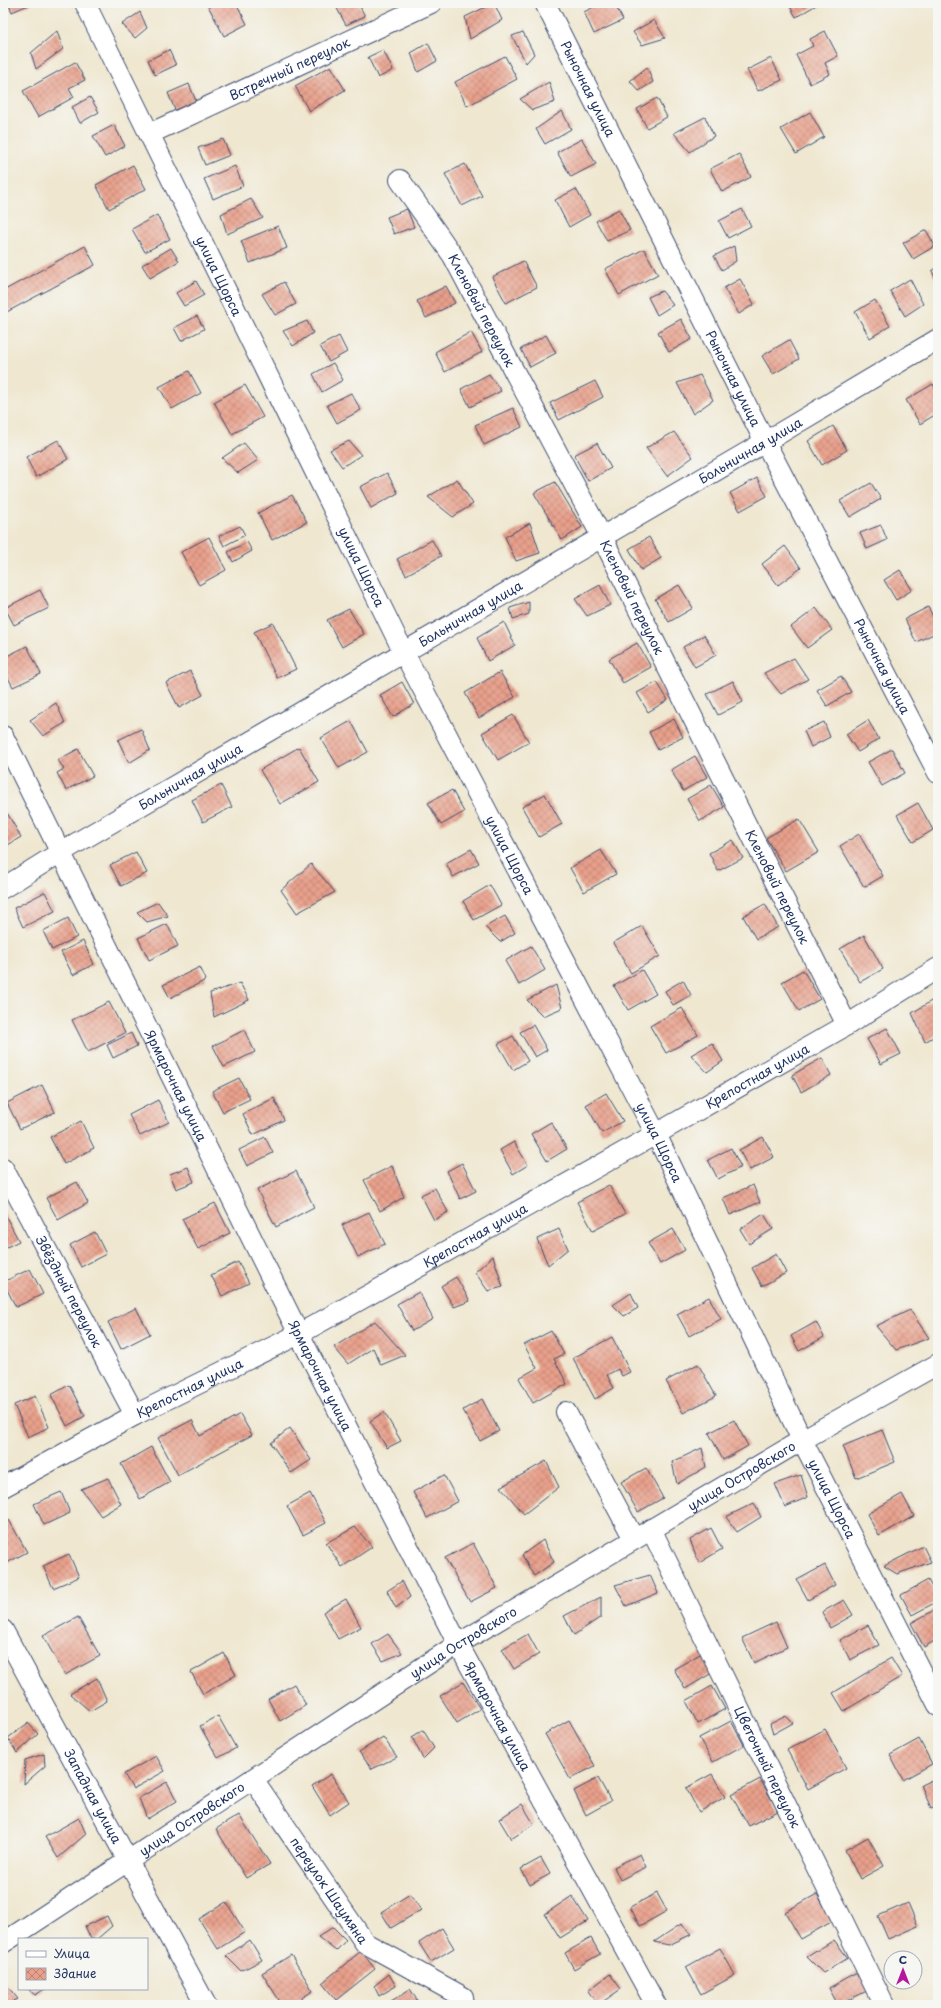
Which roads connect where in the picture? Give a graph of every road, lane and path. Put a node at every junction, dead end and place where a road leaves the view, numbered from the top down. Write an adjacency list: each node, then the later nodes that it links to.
1 (85, 3): 4 (street, улица Щорса)
2 (431, 3): 4 (street, Встречный переулок)
3 (545, 3): 7 (street, Рыночная улица)
4 (149, 134): 9 (street, улица Щорса)
5 (400, 180): 8 (street, Кленовый переулок)
6 (938, 339): 7 (street, Больничная улица)
7 (765, 442): 8 (street, Больничная улица); 11 (street, Рыночная улица)
8 (602, 537): 9 (street, Больничная улица); 15 (street, Кленовый переулок)
9 (404, 652): 12 (street, Больничная улица); 16 (street, улица Щорса)
10 (3, 736): 12 (street, Ярмарочная улица)
11 (935, 762)
12 (61, 852): 13 (street, Больничная улица); 18 (street, Ярмарочная улица)
13 (3, 888)
14 (938, 968): 15 (street, Крепостная улица)
15 (847, 1025): 16 (street, Крепостная улица)
16 (656, 1134): 18 (street, Крепостная улица); 22 (street, улица Щорса)
17 (3, 1168): 21 (street, Звёздный переулок)
18 (299, 1334): 21 (street, Крепостная улица); 27 (street, Ярмарочная улица)
19 (938, 1364): 22 (street, улица Островского)
20 (566, 1412): 25 (street)
21 (135, 1415): 23 (street, Крепостная улица)
22 (802, 1440): 24 (street, улица Островского); 28 (street, улица Щорса)
23 (3, 1487)
24 (651, 1529): 25 (street, улица Островского); 35 (street, Цветочный переулок)
25 (634, 1539): 27 (street, улица Островского)
26 (3, 1630): 30 (street, Западная улица)
27 (458, 1644): 29 (street, улица Островского); 34 (street, Ярмарочная улица)
28 (938, 1705)
29 (252, 1780): 30 (street, улица Островского); 33 (street, переулок Шаумяна)
30 (128, 1861): 31 (street, улица Островского); 32 (street, Западная улица)
31 (3, 1943)
32 (206, 2005)
33 (464, 2005)
34 (656, 2005)
35 (884, 2005)

